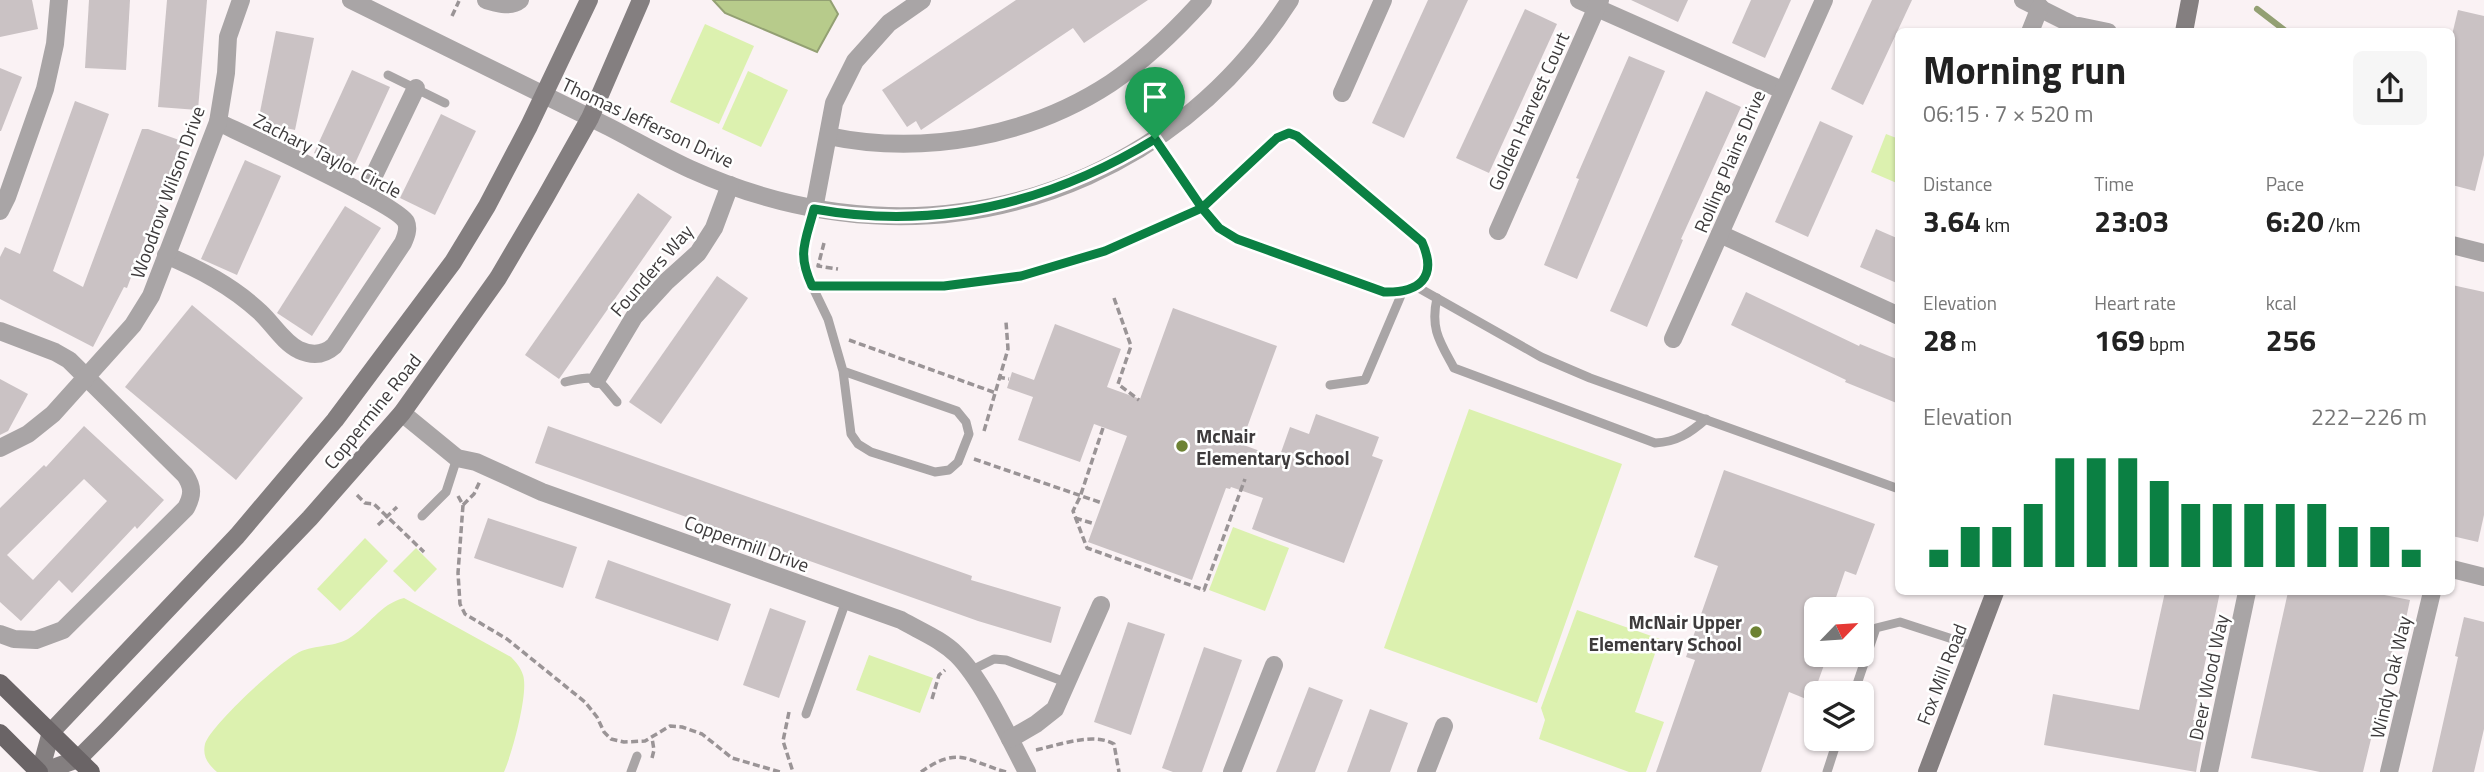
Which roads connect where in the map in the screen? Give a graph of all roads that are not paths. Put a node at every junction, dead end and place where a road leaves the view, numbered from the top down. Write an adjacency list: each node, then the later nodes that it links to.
1 (60, 0): 34 (street)
2 (241, 0): 27 (street, Woodrow Wilson Drive)
3 (351, 0): 24 (street, Thomas Jefferson Drive)
4 (486, 0): 5 (street)
5 (520, 0)
6 (589, 0): 24 (street, Coppermine Road)
7 (641, 0): 26 (street, Coppermine Road)
8 (922, 0): 28 (street)
9 (1203, 0): 28 (street)
10 (1290, 0): 29 (street, Thomas Jefferson Drive)
11 (1383, 0): 23 (street)
12 (1579, 0): 15 (street)
13 (1824, 0): 22 (street, Rolling Plains Drive)
14 (2190, 0): 19 (street)
15 (1598, 4): 22 (street); 35 (street, Golden Harvest Court)
16 (2031, 4): 17 (street); 18 (street)
17 (2030, 28)
18 (2081, 28)
19 (2184, 28)
20 (388, 75): 21 (lane)
21 (416, 88): 25 (lane); 31 (street)
22 (1782, 90): 36 (street, Rolling Plains Drive)
23 (1342, 93)
24 (543, 96): 26 (street, Thomas Jefferson Drive); 75 (street, Coppermine Road)
25 (445, 103)
26 (590, 118): 30 (street, Thomas Jefferson Drive); 53 (street, Coppermine Road)
27 (218, 122): 31 (street, Zachary Taylor Circle); 39 (street, Woodrow Wilson Drive)
28 (828, 136): 33 (street)
29 (1155, 139): 32 (lane); 33 (street, Thomas Jefferson Drive)
30 (730, 184): 33 (street, Thomas Jefferson Drive); 49 (street, Founders Way)
31 (365, 194): 39 (street, Zachary Taylor Circle)
32 (1202, 208): 40 (lane); 41 (lane); 42 (lane)
33 (814, 209): 40 (lane)
34 (0, 211)
35 (1498, 231)
36 (1720, 234): 44 (street); 46 (street, Rolling Plains Drive)
37 (2455, 246): 38 (street)
38 (2484, 253)
39 (166, 255): 48 (street, Woodrow Wilson Drive)
40 (812, 286): 47 (lane)
41 (1417, 287): 42 (lane); 43 (lane)
42 (1402, 293): 51 (lane)
43 (1437, 298): 54 (lane); 54 (lane)
44 (1895, 314)
45 (0, 331): 48 (street)
46 (1673, 339)
47 (843, 371): 47 (lane)
48 (86, 378): 55 (street, Woodrow Wilson Drive); 66 (street)
49 (597, 379): 50 (lane); 52 (lane)
50 (565, 382)
51 (1330, 385)
52 (617, 402)
53 (402, 413): 56 (street, Coppermill Drive); 80 (street, Coppermine Road)
54 (1706, 419): 57 (lane)
55 (0, 448)
56 (457, 458): 58 (lane); 64 (street, Coppermill Drive)
57 (1895, 488)
58 (422, 516)
59 (2455, 570): 60 (street)
60 (2484, 577)
61 (1994, 595): 67 (street, Fox Mill Road)
62 (2246, 595): 89 (street, Deer Wood Way)
63 (2431, 595): 90 (street, Windy Oak Way)
64 (846, 601): 69 (street, Coppermill Drive); 73 (lane)
65 (1101, 605): 72 (street)
66 (0, 634)
67 (1974, 646): 70 (lane); 88 (street, Fox Mill Road)
68 (1274, 665): 85 (street)
69 (970, 671): 72 (lane); 77 (street, Coppermill Drive)
70 (1858, 681)
71 (0, 682): 75 (main road)
72 (1068, 683): 77 (street)
73 (806, 715)
74 (1444, 726): 86 (street)
75 (51, 732): 80 (main road); 81 (street, Coppermine Road)
76 (0, 733): 81 (main road)
77 (1013, 746): 84 (street, Coppermill Drive)
78 (1834, 751): 87 (lane)
79 (637, 756): 83 (lane)
80 (78, 759): 81 (street, Coppermine Road); 82 (main road)
81 (40, 772)
82 (91, 772)
83 (631, 772)
84 (1027, 772)
85 (1232, 772)
86 (1426, 772)
87 (1827, 772)
88 (1927, 772)
89 (2209, 772)
90 (2389, 772)

